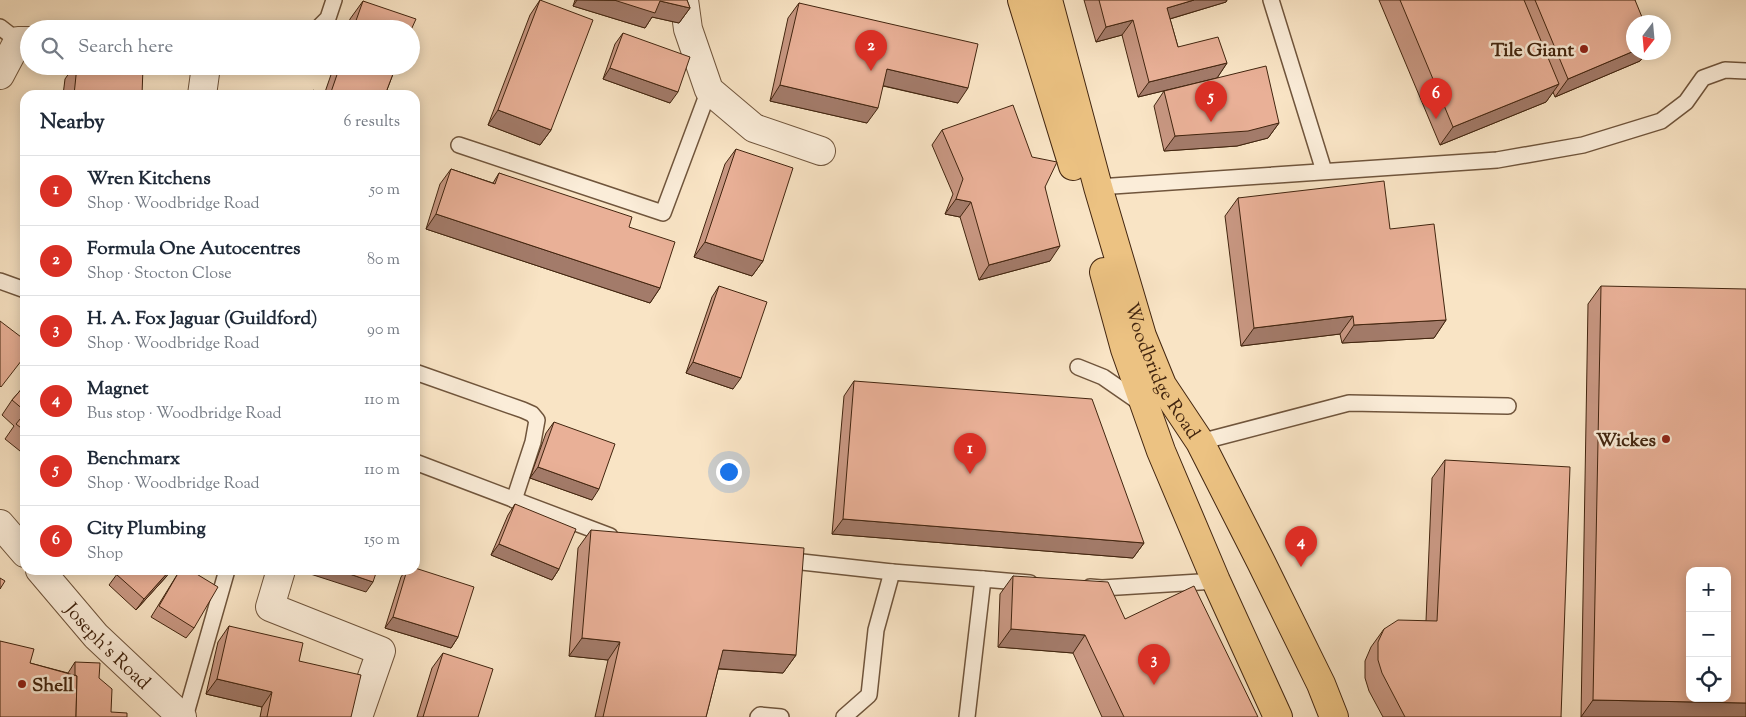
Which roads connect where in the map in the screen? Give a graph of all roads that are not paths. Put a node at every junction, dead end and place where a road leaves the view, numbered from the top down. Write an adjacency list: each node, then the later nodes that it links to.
1 (334, 0): 6 (lane)
2 (684, 0): 12 (street)
3 (1022, 0): 21 (main road, Woodbridge Road)
4 (1048, 0): 16 (main road, Woodbridge Road)
5 (1272, 0): 15 (lane)
6 (326, 20)
7 (15, 36): 9 (street)
8 (1746, 71): 15 (lane)
9 (0, 75)
10 (205, 75): 11 (street)
11 (203, 90)
12 (709, 90): 13 (lane); 14 (street)
13 (459, 145)
14 (820, 151)
15 (1324, 171): 16 (lane)
16 (1098, 187): 23 (main road, Woodbridge Road)
17 (0, 281): 18 (lane)
18 (20, 288)
19 (1078, 367): 21 (lane)
20 (420, 374): 25 (lane)
21 (1145, 406): 35 (main road, Woodbridge Road)
22 (1508, 406): 23 (lane)
23 (1200, 442): 38 (main road, Woodbridge Road)
24 (420, 464): 25 (lane)
25 (514, 500): 27 (lane)
26 (0, 524): 28 (street)
27 (620, 538)
28 (20, 547)
29 (774, 559): 30 (lane)
30 (892, 572): 34 (lane); 43 (lane)
31 (44, 575): 39 (street, Joseph's Road)
32 (226, 575): 39 (lane)
33 (280, 575): 40 (street)
34 (983, 579): 36 (lane); 44 (lane)
35 (1216, 581): 37 (lane); 45 (main road, Woodbridge Road)
36 (1042, 583)
37 (1072, 586)
38 (1321, 684): 46 (main road, Woodbridge Road); 47 (main road)
39 (184, 717)
40 (358, 717)
41 (758, 717): 42 (lane)
42 (782, 717)
43 (844, 717)
44 (967, 717)
45 (1278, 717)
46 (1334, 717)
47 (1341, 717)

